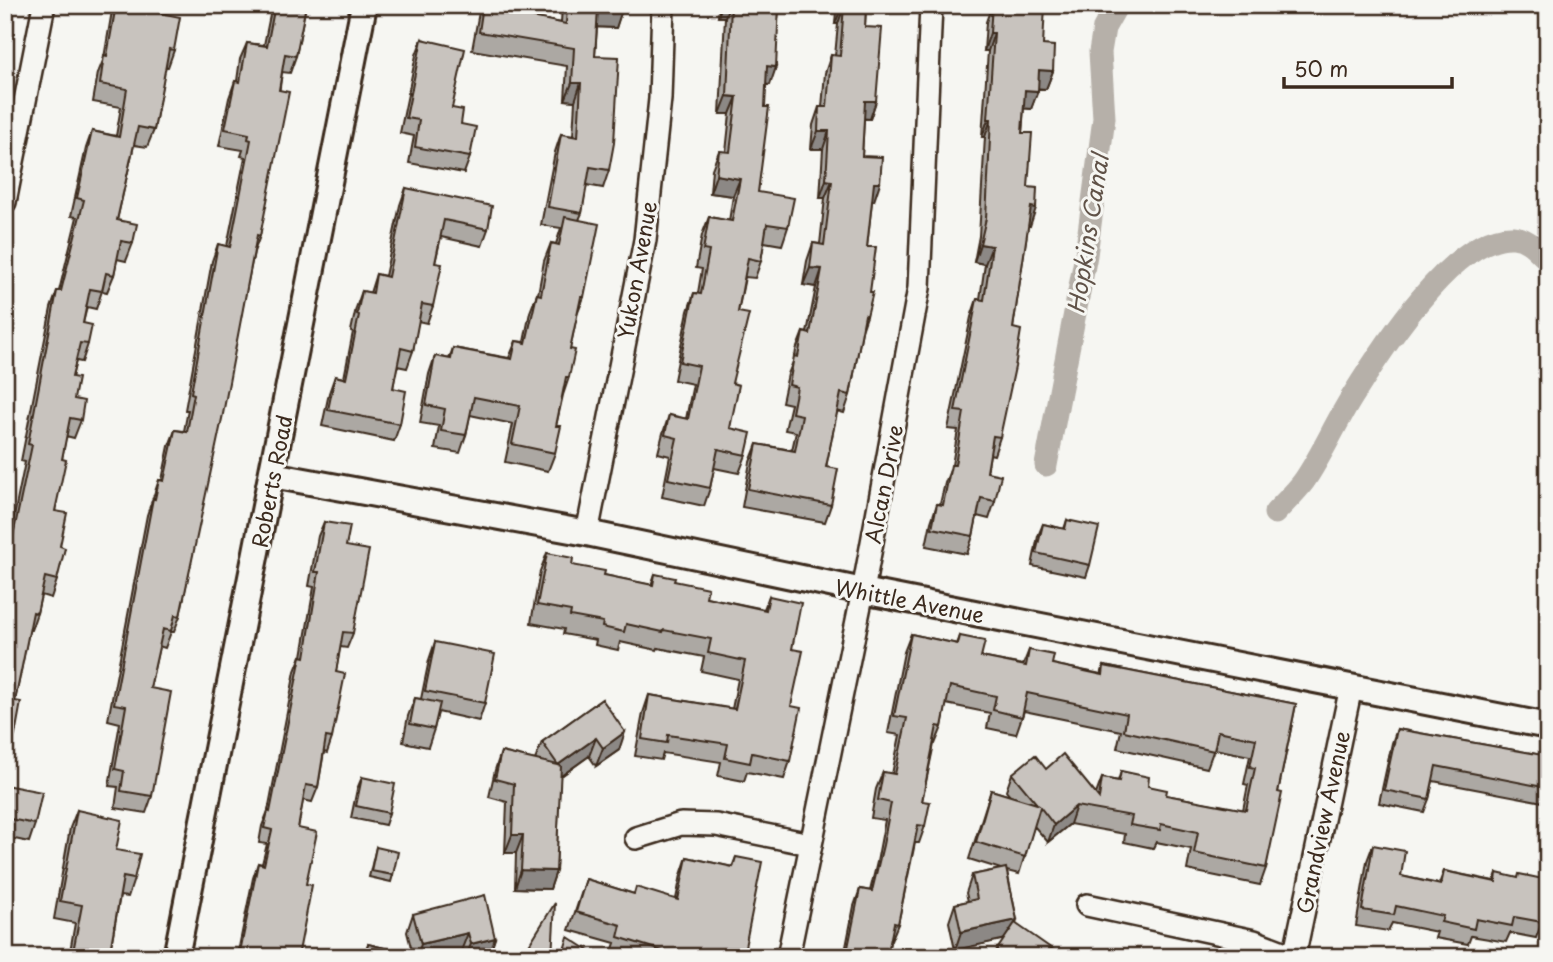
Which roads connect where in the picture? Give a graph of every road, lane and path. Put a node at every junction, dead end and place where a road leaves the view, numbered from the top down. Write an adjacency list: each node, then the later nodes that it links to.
1 (44, 5): 5 (street)
2 (364, 5): 6 (street, Roberts Road)
3 (663, 5): 7 (street, Yukon Avenue)
4 (930, 5): 8 (street, Alcan Drive)
5 (5, 202)
6 (272, 475): 7 (street, Whittle Avenue); 15 (street, Roberts Road)
7 (587, 533): 8 (street, Whittle Avenue)
8 (863, 591): 9 (street, Whittle Avenue); 12 (street, Alcan Drive)
9 (1351, 687): 10 (street, Whittle Avenue); 14 (street, Grandview Avenue)
10 (1548, 726)
11 (636, 838): 12 (street)
12 (810, 844): 16 (street, Alcan Drive)
13 (1087, 905): 14 (street)
14 (1294, 956)
15 (176, 957)
16 (788, 957)

